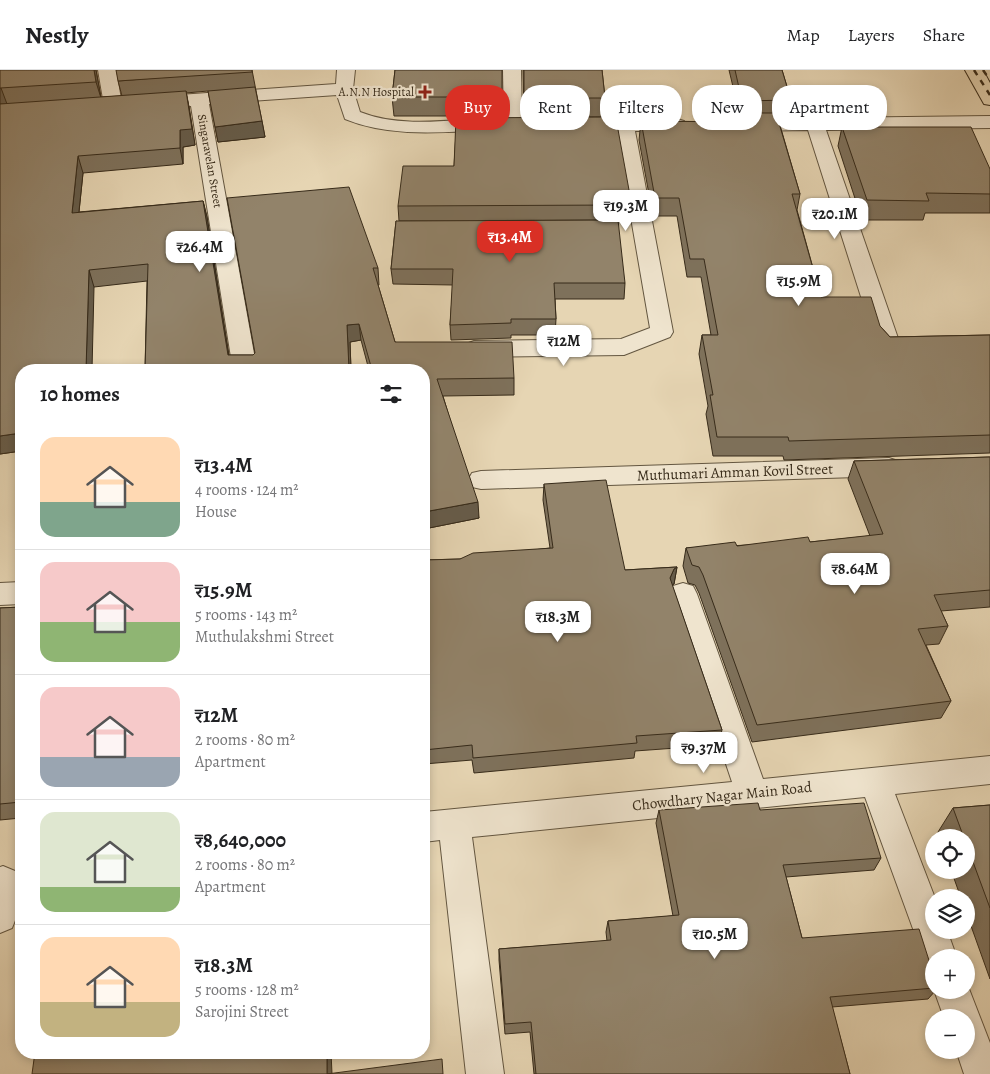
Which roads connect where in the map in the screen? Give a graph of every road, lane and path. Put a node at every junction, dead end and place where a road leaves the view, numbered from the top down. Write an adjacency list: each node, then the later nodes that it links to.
1 (107, 70): 8 (street)
2 (346, 70): 5 (street)
3 (512, 70): 5 (street)
4 (974, 70): 7 (main road)
5 (344, 89): 6 (street)
6 (199, 100): 8 (street); 16 (street, Singaravelan Street)
7 (990, 100)
8 (113, 105): 9 (street)
9 (94, 107)
10 (990, 122): 11 (street)
11 (887, 123)
12 (625, 130): 15 (street)
13 (817, 130): 14 (street)
14 (888, 344)
15 (455, 349)
16 (244, 364)
17 (910, 466): 18 (street, Muthumari Amman Kovil Street)
18 (481, 480)
19 (15, 593): 20 (street)
20 (0, 594)
21 (683, 594): 24 (street)
22 (990, 770): 23 (street, Chowdhary Nagar Main Road)
23 (875, 782): 24 (street, Chowdhary Nagar Main Road); 28 (street)
24 (752, 793): 25 (street, Chowdhary Nagar Main Road)
25 (439, 825): 30 (street)
26 (8, 881): 27 (street)
27 (0, 916)
28 (937, 949)
29 (975, 1052): 31 (street)
30 (485, 1074)
31 (983, 1074)

